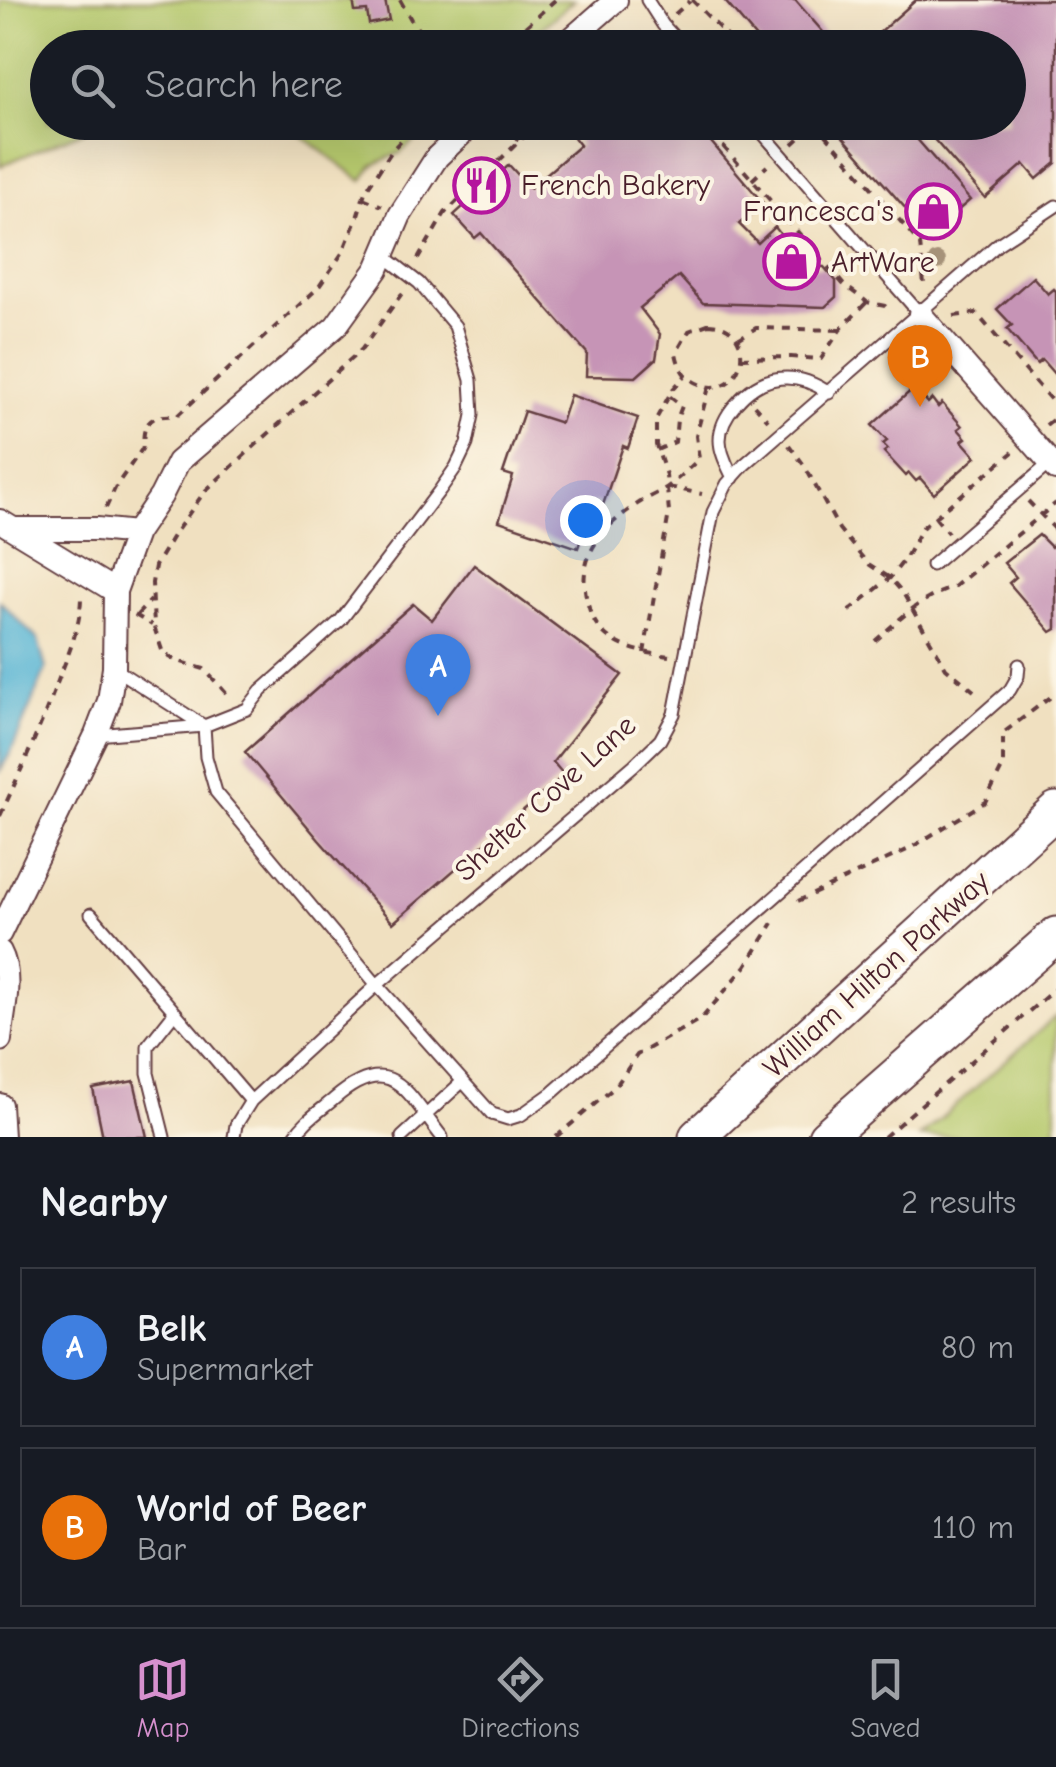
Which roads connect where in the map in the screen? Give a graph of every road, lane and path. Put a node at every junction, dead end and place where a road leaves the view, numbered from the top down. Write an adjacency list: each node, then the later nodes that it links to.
1 (400, 0): 6 (path)
2 (555, 0): 7 (path)
3 (616, 0): 8 (street)
4 (647, 0): 9 (lane)
5 (671, 18): 10 (path)
6 (418, 30)
7 (522, 30)
8 (582, 30)
9 (668, 30)
10 (722, 30)
11 (401, 140): 21 (path)
12 (455, 140): 26 (street)
13 (718, 140): 20 (path)
14 (770, 140): 33 (lane)
15 (797, 140): 18 (path)
16 (830, 140): 28 (path)
17 (519, 141): 25 (path)
18 (792, 145)
19 (770, 163): 20 (path)
20 (752, 180): 30 (path)
21 (363, 198): 23 (path); 53 (path)
22 (1056, 206): 33 (lane, Shelter Cove Lane)
23 (387, 208)
24 (424, 224): 25 (path)
25 (435, 228): 27 (path)
26 (383, 255): 58 (street); 78 (lane)
27 (418, 260)
28 (924, 282)
29 (403, 292): 65 (path)
30 (867, 302): 32 (path); 34 (path)
31 (950, 308): 41 (path)
32 (890, 312)
33 (920, 314): 39 (lane, Shelter Cove Lane); 46 (street)
34 (840, 330): 35 (path); 36 (path)
35 (738, 339): 36 (path); 37 (path)
36 (741, 358): 38 (path)
37 (686, 376): 38 (path); 40 (path)
38 (709, 388): 49 (path)
39 (829, 392): 48 (lane, Shelter Cove Lane); 48 (lane)
40 (669, 396): 44 (path); 44 (path)
41 (1056, 406)
42 (790, 445): 63 (path)
43 (1020, 446): 45 (path)
44 (658, 450): 49 (path)
45 (1000, 463): 47 (path); 55 (path)
46 (1054, 464): 61 (lane)
47 (1006, 472)
48 (733, 478): 50 (lane, Shelter Cove Lane)
49 (668, 487): 50 (path); 71 (path); 71 (path)
50 (720, 498): 72 (lane, Shelter Cove Lane)
51 (1025, 498): 54 (path)
52 (1056, 502): 54 (path)
53 (104, 510)
54 (1041, 514): 57 (path); 62 (path)
55 (934, 517): 59 (path); 63 (path)
56 (7, 525): 58 (street); 64 (street)
57 (1056, 530)
58 (136, 533): 64 (street)
59 (949, 534)
60 (971, 558): 62 (path)
61 (932, 565)
62 (978, 566): 66 (path)
63 (890, 578): 66 (path); 67 (path)
64 (115, 591): 74 (street)
65 (151, 600): 69 (path); 69 (path)
66 (913, 608): 70 (path); 77 (path)
67 (849, 611)
68 (81, 616): 82 (path)
69 (154, 626): 75 (path)
70 (875, 641)
71 (644, 653): 72 (path)
72 (684, 658): 89 (lane, Shelter Cove Lane)
73 (1019, 665): 77 (lane)
74 (114, 668): 78 (lane); 80 (street)
75 (226, 693)
76 (1056, 694): 79 (path)
77 (990, 708): 79 (path); 93 (lane)
78 (204, 726): 80 (lane); 89 (lane)
79 (1003, 733): 83 (path)
80 (96, 735): 86 (street)
81 (1056, 810): 104 (highway, William Hilton Parkway)
82 (0, 816)
83 (782, 908)
84 (91, 914): 91 (lane)
85 (773, 922): 103 (path)
86 (0, 933)
87 (1056, 936): 105 (highway)
88 (0, 952): 92 (street)
89 (378, 985): 93 (lane); 94 (lane, Shelter Cove Lane)
90 (1056, 988): 106 (path)
91 (175, 1012): 94 (lane); 98 (lane)
92 (0, 1040)
93 (462, 1082): 96 (lane)
94 (251, 1100): 99 (lane, Shelter Cove Lane)
95 (0, 1105): 97 (street)
96 (426, 1116): 100 (lane); 101 (lane); 102 (lane)
97 (2, 1137)
98 (164, 1137)
99 (234, 1137)
100 (294, 1137)
101 (402, 1137)
102 (442, 1137)
103 (556, 1137)
104 (697, 1137)
105 (826, 1137)
106 (884, 1137)

